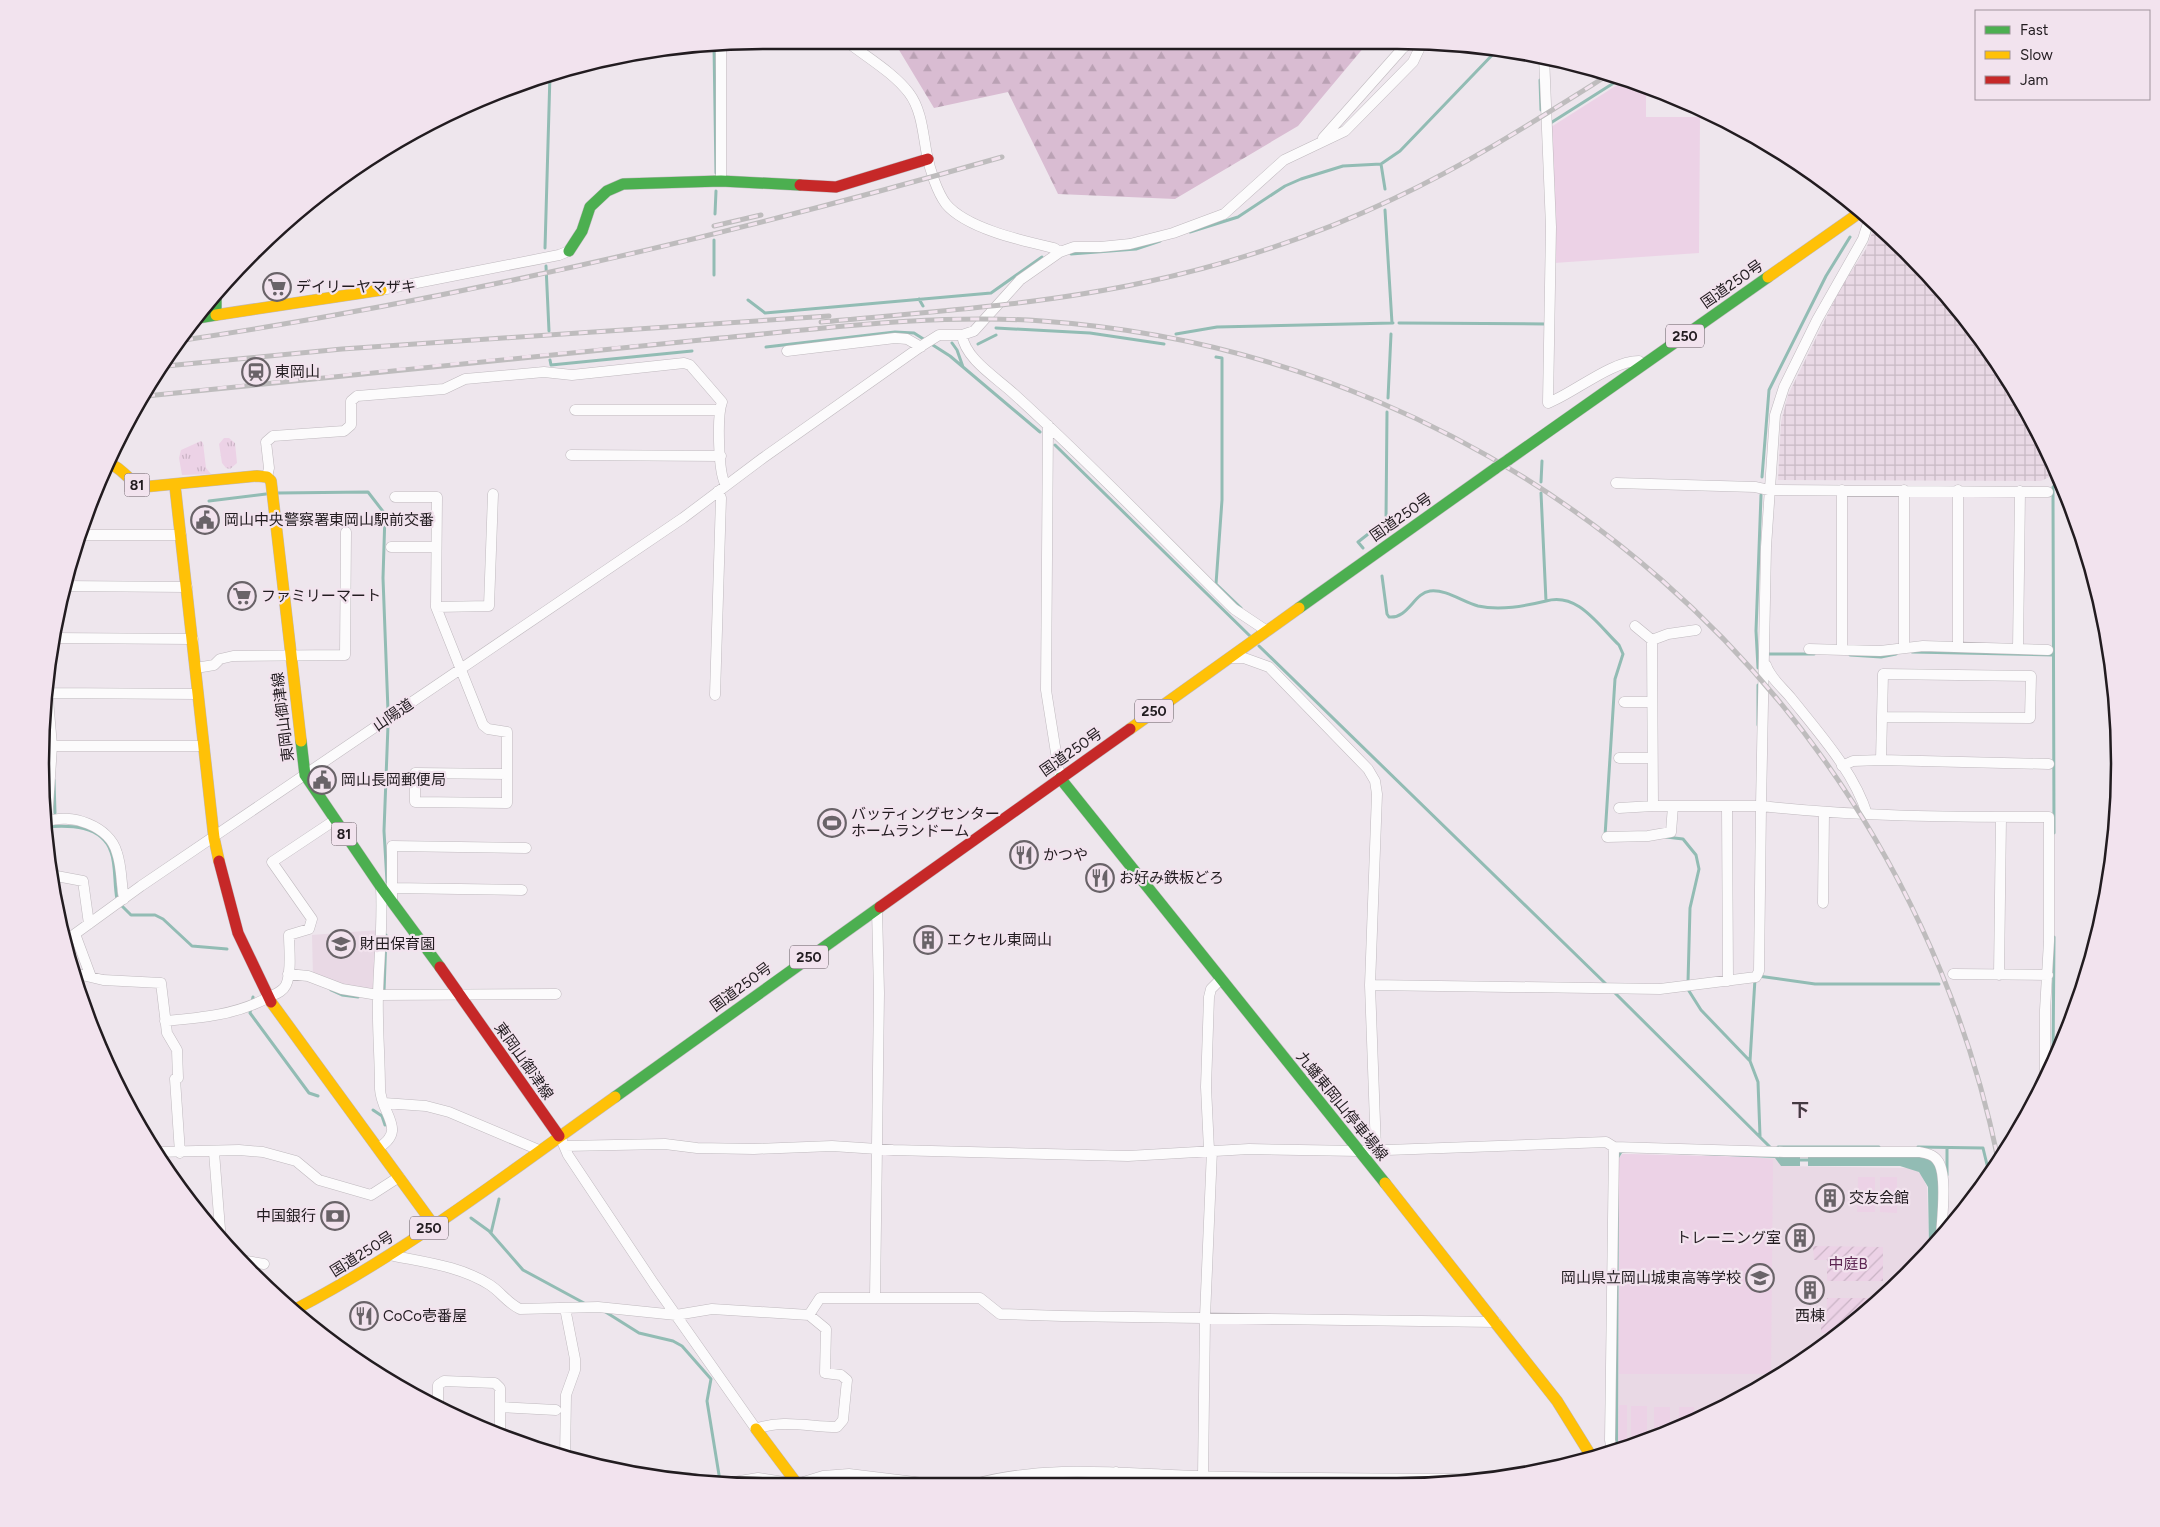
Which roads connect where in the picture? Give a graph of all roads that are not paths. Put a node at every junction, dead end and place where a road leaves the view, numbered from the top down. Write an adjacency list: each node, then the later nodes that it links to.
1 (858, 49): 7 (street)
2 (1401, 49): 6 (street)
3 (1419, 49): 6 (street)
4 (721, 50): 8 (street)
5 (1544, 64): 22 (street)
6 (1317, 144): 14 (street)
7 (928, 159): 8 (main road); 14 (street)
8 (721, 182): 13 (main road)
9 (1855, 215): 10 (main road, 国道250号 / 250)
10 (1843, 223): 12 (street); 22 (main road, 国道250号 / 250)
11 (1867, 225): 12 (street)
12 (1863, 239): 33 (street)
13 (569, 251): 15 (street)
14 (1060, 252): 19 (street)
15 (381, 290): 17 (main road)
16 (216, 304): 17 (main road)
17 (216, 315): 18 (main road)
18 (205, 317)
19 (962, 335): 20 (street, 山陽道); 25 (street)
20 (922, 346): 21 (street); 32 (street, 山陽道)
21 (787, 351)
22 (1643, 365): 51 (main road, 国道250号 / 250, bridge)
23 (575, 410): 24 (street)
24 (719, 410): 27 (street); 29 (street)
25 (1048, 425): 51 (street); 82 (street)
26 (571, 455): 27 (street)
27 (721, 456): 32 (street)
28 (114, 465): 31 (main road, 81)
29 (267, 477): 31 (main road, 81); 61 (main road, 東岡山御津線 / 81)
30 (1616, 483): 33 (street)
31 (175, 486): 43 (main road)
32 (722, 488): 65 (street, 山陽道); 68 (street)
33 (1769, 490): 34 (street); 63 (street)
34 (1842, 490): 35 (street); 58 (street)
35 (1904, 490): 36 (street); 55 (street)
36 (1958, 490): 37 (street); 56 (street)
37 (2020, 491): 38 (street); 59 (street)
38 (2048, 492)
39 (493, 494): 48 (street)
40 (395, 498): 45 (street)
41 (346, 532): 61 (street)
42 (87, 535): 43 (street)
43 (181, 535): 47 (main road)
44 (391, 547): 45 (street)
45 (436, 547): 48 (street)
46 (71, 586): 47 (street)
47 (187, 587): 53 (main road)
48 (437, 610): 65 (street)
49 (1635, 626): 54 (street)
50 (1696, 630): 54 (street)
51 (1265, 633): 62 (main road, 国道250号 / 250)
52 (60, 638): 53 (street)
53 (193, 639): 64 (main road)
54 (1652, 640): 70 (street)
55 (1904, 647): 56 (street); 58 (street)
56 (1958, 647): 59 (street)
57 (1808, 649): 58 (street)
58 (1842, 649)
59 (2018, 649): 60 (street)
60 (2048, 650)
61 (291, 654): 64 (street); 81 (main road, 東岡山御津線 / 81)
62 (1230, 658): 82 (main road, 国道250号 / 250); 113 (street)
63 (1765, 664): 79 (street); 87 (street)
64 (196, 668): 67 (main road)
65 (460, 669): 80 (street); 81 (street, 山陽道)
66 (53, 693): 67 (street)
67 (198, 694): 74 (main road)
68 (715, 695)
69 (1624, 702): 70 (street)
70 (1652, 702): 76 (street)
71 (1882, 717): 71 (street); 77 (street)
72 (50, 719): 73 (street)
73 (52, 746): 74 (street); 83 (street)
74 (204, 746): 95 (main road)
75 (1619, 758): 76 (street)
76 (1652, 758): 84 (street)
77 (1881, 760): 78 (street); 79 (street)
78 (2048, 764)
79 (1842, 766): 90 (street)
80 (507, 774): 80 (street)
81 (306, 775): 93 (main road, 東岡山御津線 / 81); 95 (street, 山陽道)
82 (1060, 778): 102 (main road, 国道250号 / 250); 111 (main road, 九蟠東岡山停車場線)
83 (49, 780)
84 (1652, 806): 85 (street); 88 (street)
85 (1673, 806): 86 (street); 94 (street)
86 (1728, 806): 87 (street); 112 (street)
87 (1758, 806): 89 (street); 112 (street)
88 (1619, 808)
89 (1824, 813): 90 (street); 101 (street)
90 (1867, 814): 91 (street)
91 (2001, 817): 108 (street); 109 (street)
92 (51, 820): 100 (street)
93 (334, 820): 99 (main road, 東岡山御津線 / 81); 105 (street)
94 (1607, 836)
95 (214, 838): 100 (street, 山陽道); 117 (main road)
96 (526, 848): 99 (street)
97 (58, 876): 103 (street)
98 (522, 890): 99 (street)
99 (388, 891): 114 (main road, 東岡山御津線 / 81); 116 (street)
100 (124, 899): 103 (street, 山陽道)
101 (1823, 903)
102 (877, 909): 121 (main road, 国道250号 / 250); 124 (street)
103 (89, 924): 104 (street, 山陽道)
104 (71, 936): 110 (street)
105 (288, 974): 116 (street); 117 (street)
106 (1953, 974): 108 (street)
107 (82, 975): 110 (street)
108 (1999, 975): 109 (street)
109 (2048, 975): 119 (street)
110 (92, 977): 118 (street)
111 (1221, 979): 126 (street); 128 (main road, 九蟠東岡山停車場線)
112 (1728, 981): 113 (street)
113 (1370, 984): 127 (street)
114 (458, 994): 115 (street); 116 (street); 121 (main road, 東岡山御津線 / 81)
115 (556, 994)
116 (378, 995): 120 (street)
117 (268, 998): 118 (street); 123 (main road)
118 (166, 1020): 131 (street)
119 (2046, 1063)
120 (384, 1103): 123 (street); 125 (street)
121 (562, 1141): 124 (street); 125 (main road, 国道250号 / 250); 142 (street)
122 (1614, 1147): 127 (street); 134 (street); 151 (street)
123 (378, 1148): 132 (main road)
124 (877, 1149): 126 (street); 139 (street)
125 (539, 1150): 133 (main road, 国道250号 / 250)
126 (1211, 1150): 128 (street); 144 (street)
127 (1376, 1150): 128 (street)
128 (1359, 1151): 145 (main road, 九蟠東岡山停車場線)
129 (164, 1152): 131 (street)
130 (214, 1152): 131 (street); 132 (street); 135 (street)
131 (180, 1153)
132 (399, 1177): 133 (main road)
133 (433, 1224): 136 (main road, 国道250号 / 250)
134 (1941, 1226)
135 (220, 1228)
136 (394, 1256): 140 (main road, 国道250号 / 250); 141 (street)
137 (251, 1262): 138 (street)
138 (264, 1264)
139 (875, 1298): 143 (street); 144 (street)
140 (299, 1307)
141 (565, 1308): 142 (street); 152 (street)
142 (676, 1315): 143 (street); 150 (street)
143 (809, 1315): 150 (street)
144 (1205, 1317): 145 (street); 161 (street)
145 (1496, 1322): 153 (main road, 九蟠東岡山停車場線)
146 (438, 1400): 147 (street)
147 (500, 1407): 148 (street); 149 (street)
148 (556, 1410)
149 (500, 1428)
150 (756, 1429): 155 (main road)
151 (1611, 1445)
152 (565, 1450)
153 (1588, 1452)
154 (1116, 1472): 159 (street); 160 (street); 161 (street)
155 (793, 1478)
156 (816, 1478): 157 (street)
157 (877, 1478)
158 (1003, 1478): 159 (street)
159 (1055, 1478)
160 (1117, 1478)
161 (1200, 1478)

